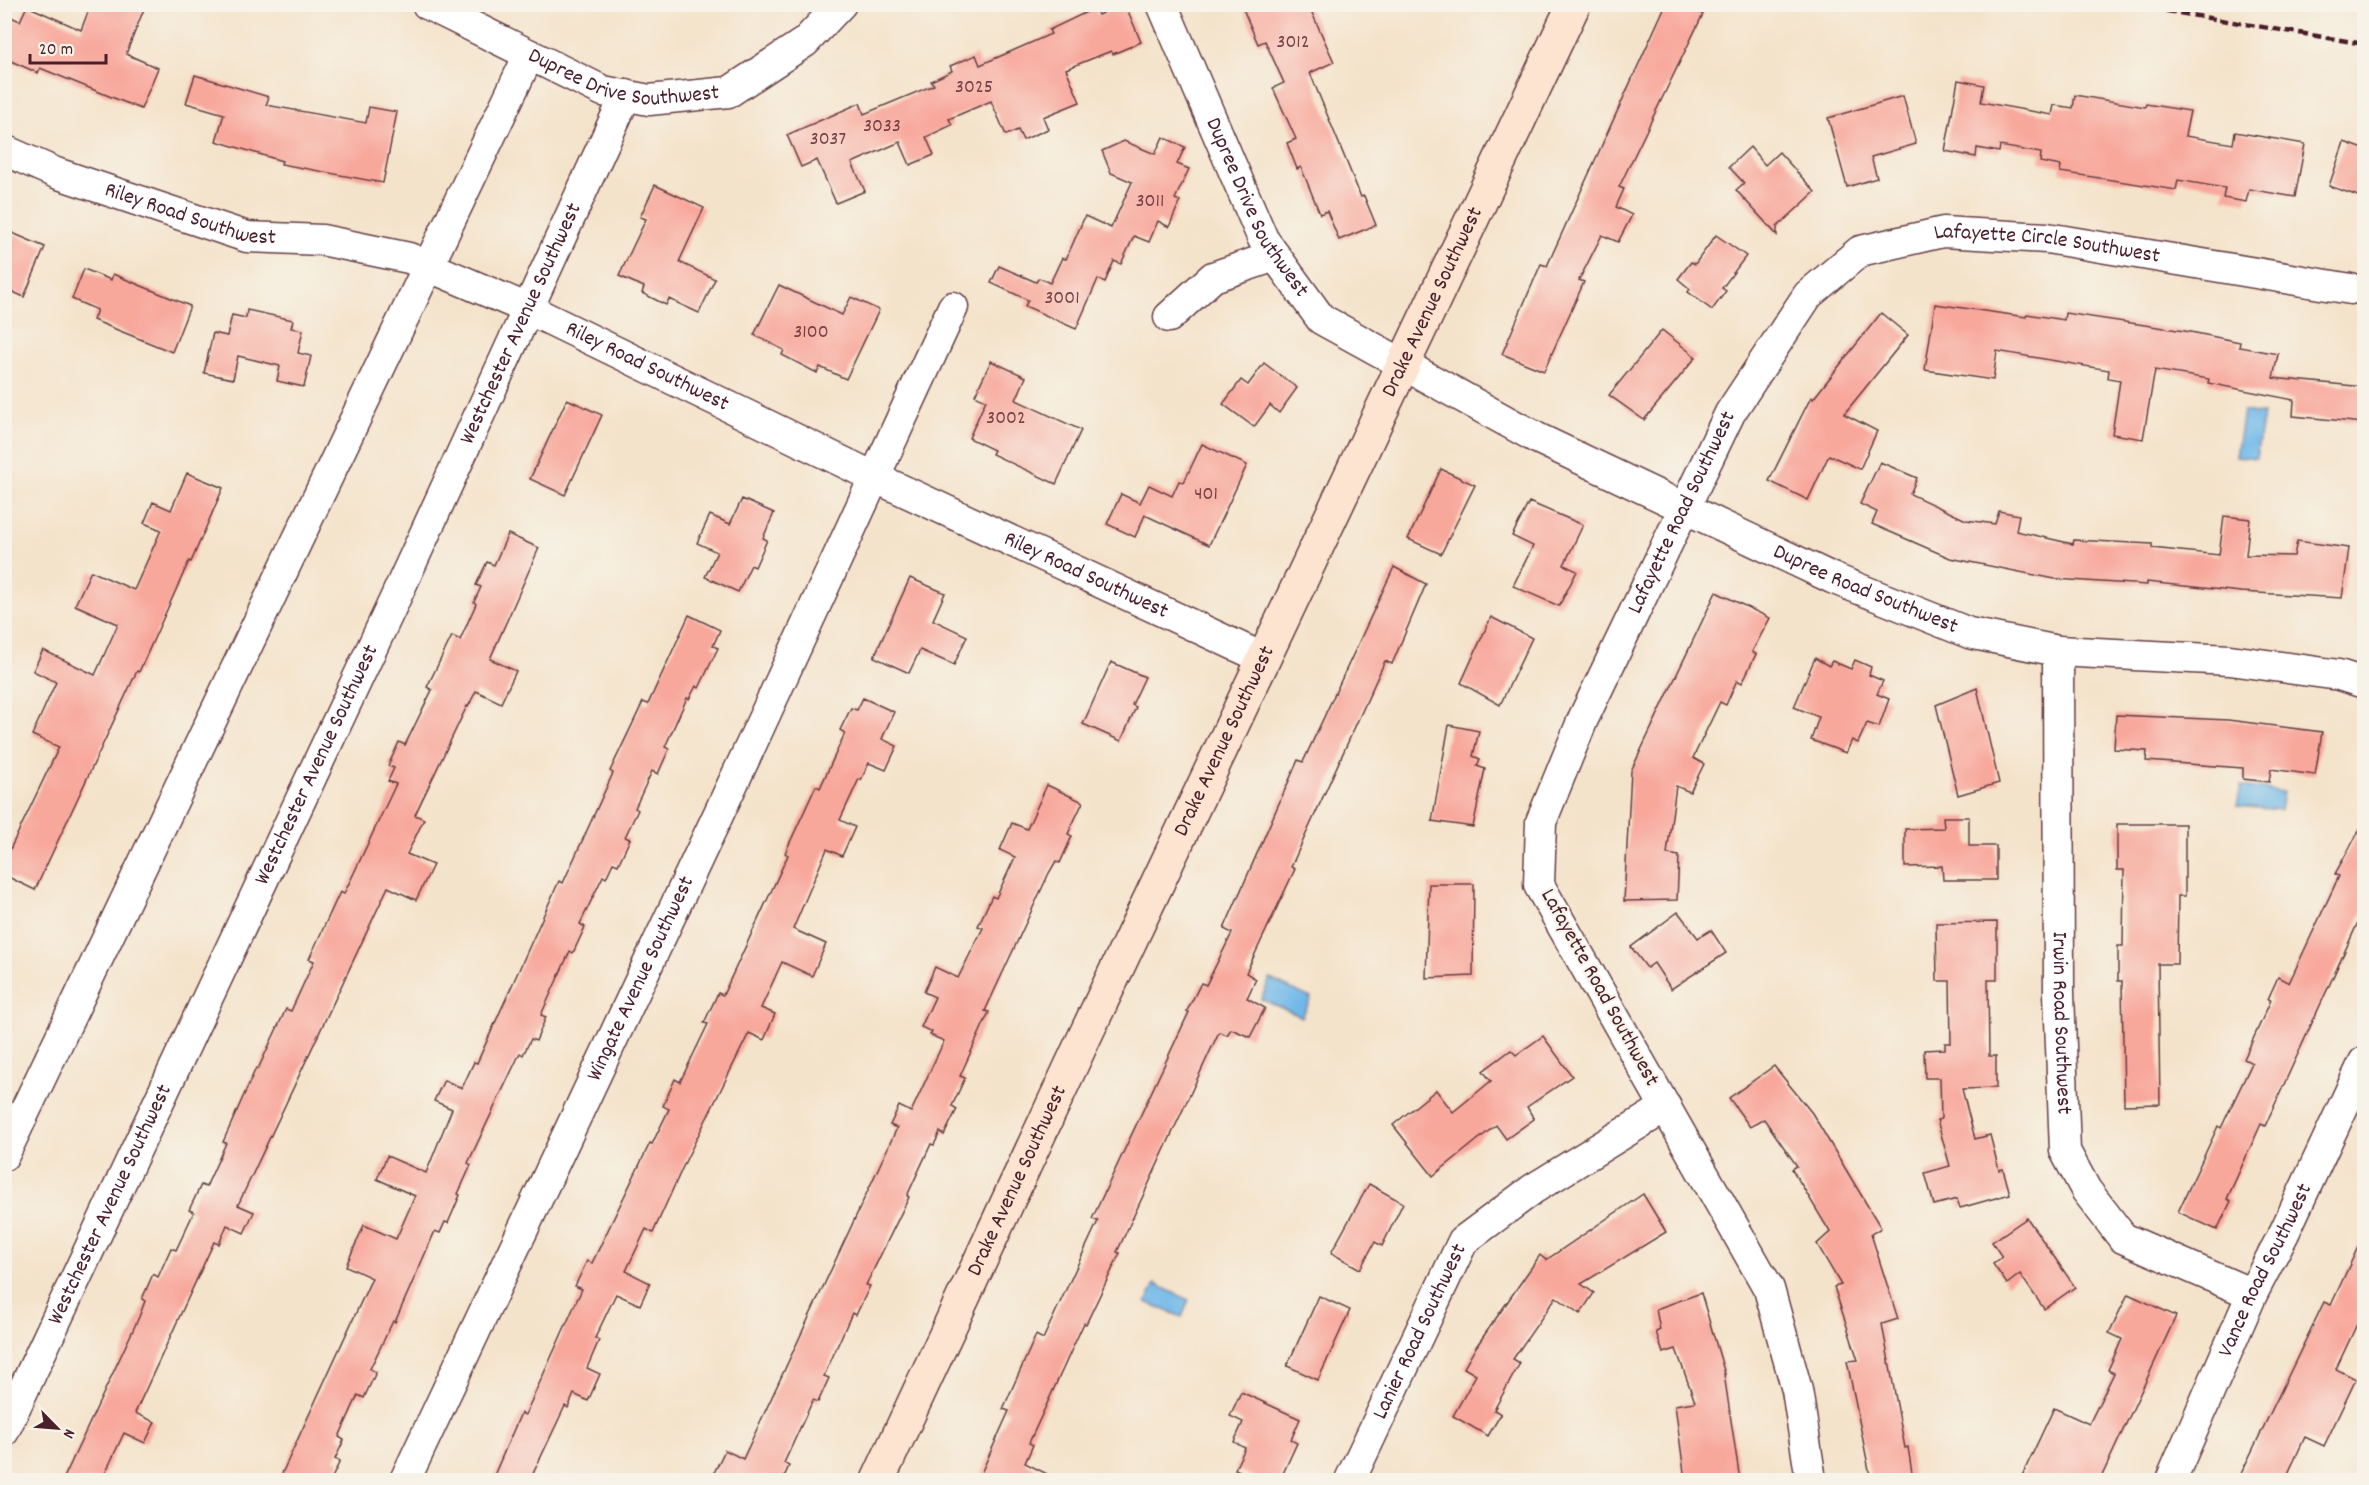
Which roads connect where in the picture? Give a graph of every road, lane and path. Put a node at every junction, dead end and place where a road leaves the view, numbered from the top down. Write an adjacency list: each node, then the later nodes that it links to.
1 (427, 4): 5 (street, Dupree Drive Southwest)
2 (841, 4): 6 (street, Dupree Drive Southwest)
3 (1162, 4): 8 (street, Dupree Drive Southwest)
4 (1574, 4): 15 (street, Drake Avenue Southwest)
5 (530, 55): 6 (street, Dupree Drive Southwest); 9 (street)
6 (626, 95): 12 (street, Westchester Avenue Southwest)
7 (4, 150): 9 (street, Riley Road Southwest)
8 (1275, 256): 13 (street); 15 (street, Dupree Drive Southwest)
9 (429, 266): 12 (street, Riley Road Southwest); 23 (street)
10 (2351, 289): 14 (street, Lafayette Circle Southwest)
11 (953, 307): 16 (street, Wingate Avenue Southwest)
12 (528, 309): 16 (street, Riley Road Southwest); 25 (street, Westchester Avenue Southwest)
13 (1169, 317)
14 (1779, 339): 17 (street, Lafayette Road Southwest)
15 (1404, 364): 17 (street, Dupree Road Southwest); 19 (street, Drake Avenue Southwest)
16 (874, 477): 19 (street, Riley Road Southwest); 26 (street, Wingate Avenue Southwest)
17 (1685, 508): 18 (street, Dupree Road Southwest); 22 (street, Lafayette Road Southwest)
18 (2058, 651): 20 (street, Dupree Road Southwest); 24 (street, Irwin Road Southwest)
19 (1265, 659): 27 (street, Drake Avenue Southwest)
20 (2364, 683)
21 (2364, 1062): 24 (street, Vance Road Southwest)
22 (1666, 1107): 28 (street, Lanier Road Southwest); 29 (street, Lafayette Road Southwest)
23 (4, 1155)
24 (2252, 1294): 30 (street, Vance Road Southwest)
25 (4, 1431)
26 (405, 1480)
27 (878, 1480)
28 (1350, 1480)
29 (1811, 1480)
30 (2171, 1480)

